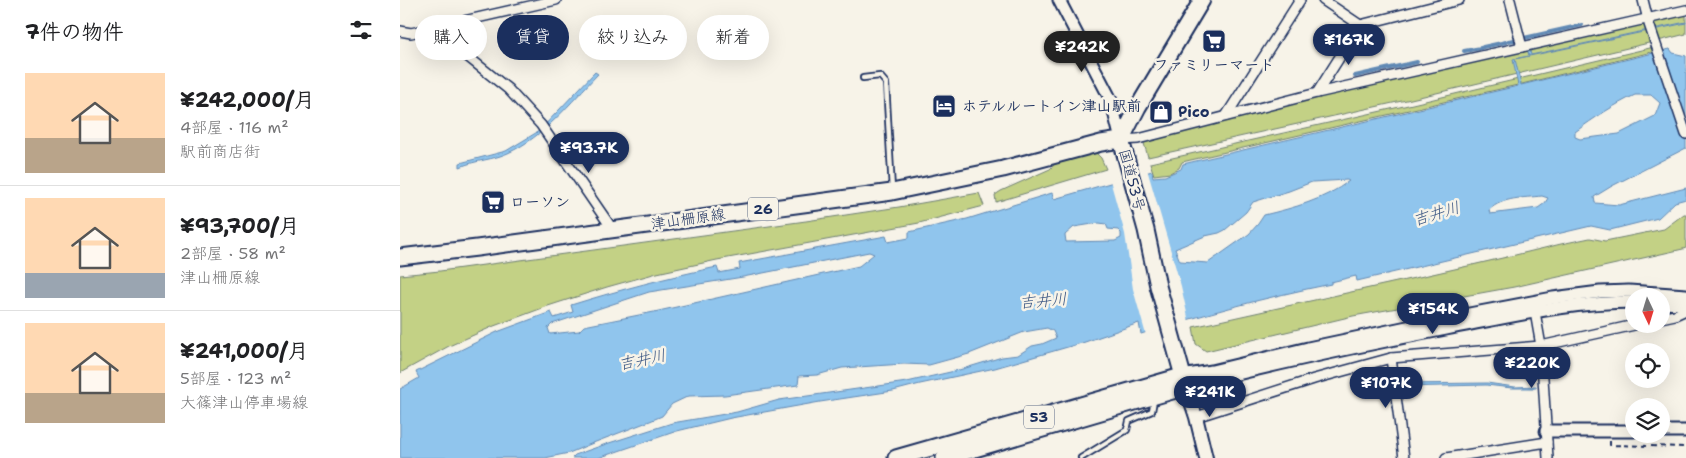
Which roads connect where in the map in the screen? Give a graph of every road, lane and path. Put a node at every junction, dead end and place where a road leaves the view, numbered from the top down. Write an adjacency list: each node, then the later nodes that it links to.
1 (556, 0): 10 (street)
2 (1059, 0): 21 (street)
3 (1202, 0): 21 (main road, 国道53号)
4 (1300, 0): 19 (street)
5 (1323, 0): 12 (street)
6 (1459, 0): 12 (street)
7 (1510, 0): 15 (street)
8 (1643, 0): 11 (street)
9 (1686, 10): 11 (street)
10 (487, 16)
11 (1648, 21): 15 (street); 20 (street)
12 (1360, 25): 18 (street)
13 (400, 31): 14 (street)
14 (415, 32)
15 (1522, 47): 18 (street)
16 (472, 60): 23 (street)
17 (862, 78): 22 (lane)
18 (1317, 93): 19 (street)
19 (1226, 116): 21 (street)
20 (1686, 134)
21 (1122, 143): 22 (main road, 津山柵原線 / 26); 35 (main road, 国道53号)
22 (892, 192): 23 (main road, 津山柵原線 / 26)
23 (612, 230): 24 (main road, 津山柵原線 / 26)
24 (400, 257)
25 (1686, 295): 35 (street)
26 (1625, 302): 30 (street)
27 (1670, 303): 28 (street)
28 (1686, 304)
29 (1686, 310): 31 (street)
30 (1536, 312): 33 (street); 35 (street)
31 (1670, 316)
32 (1625, 327): 33 (street)
33 (1541, 346): 34 (street); 42 (street)
34 (1392, 358): 37 (street); 48 (street)
35 (1183, 378): 36 (main road, 53); 37 (main road); 44 (main road, 53)
36 (1154, 396): 45 (main road, 53); 46 (lane)
37 (1196, 417): 47 (main road)
38 (1614, 429): 39 (street); 42 (street); 43 (path)
39 (1625, 430)
40 (1670, 431): 41 (street)
41 (1686, 431)
42 (1546, 436): 49 (street); 50 (street)
43 (1686, 447)
44 (896, 458)
45 (944, 458)
46 (1081, 458)
47 (1206, 458)
48 (1404, 458)
49 (1446, 458)
50 (1548, 458)

